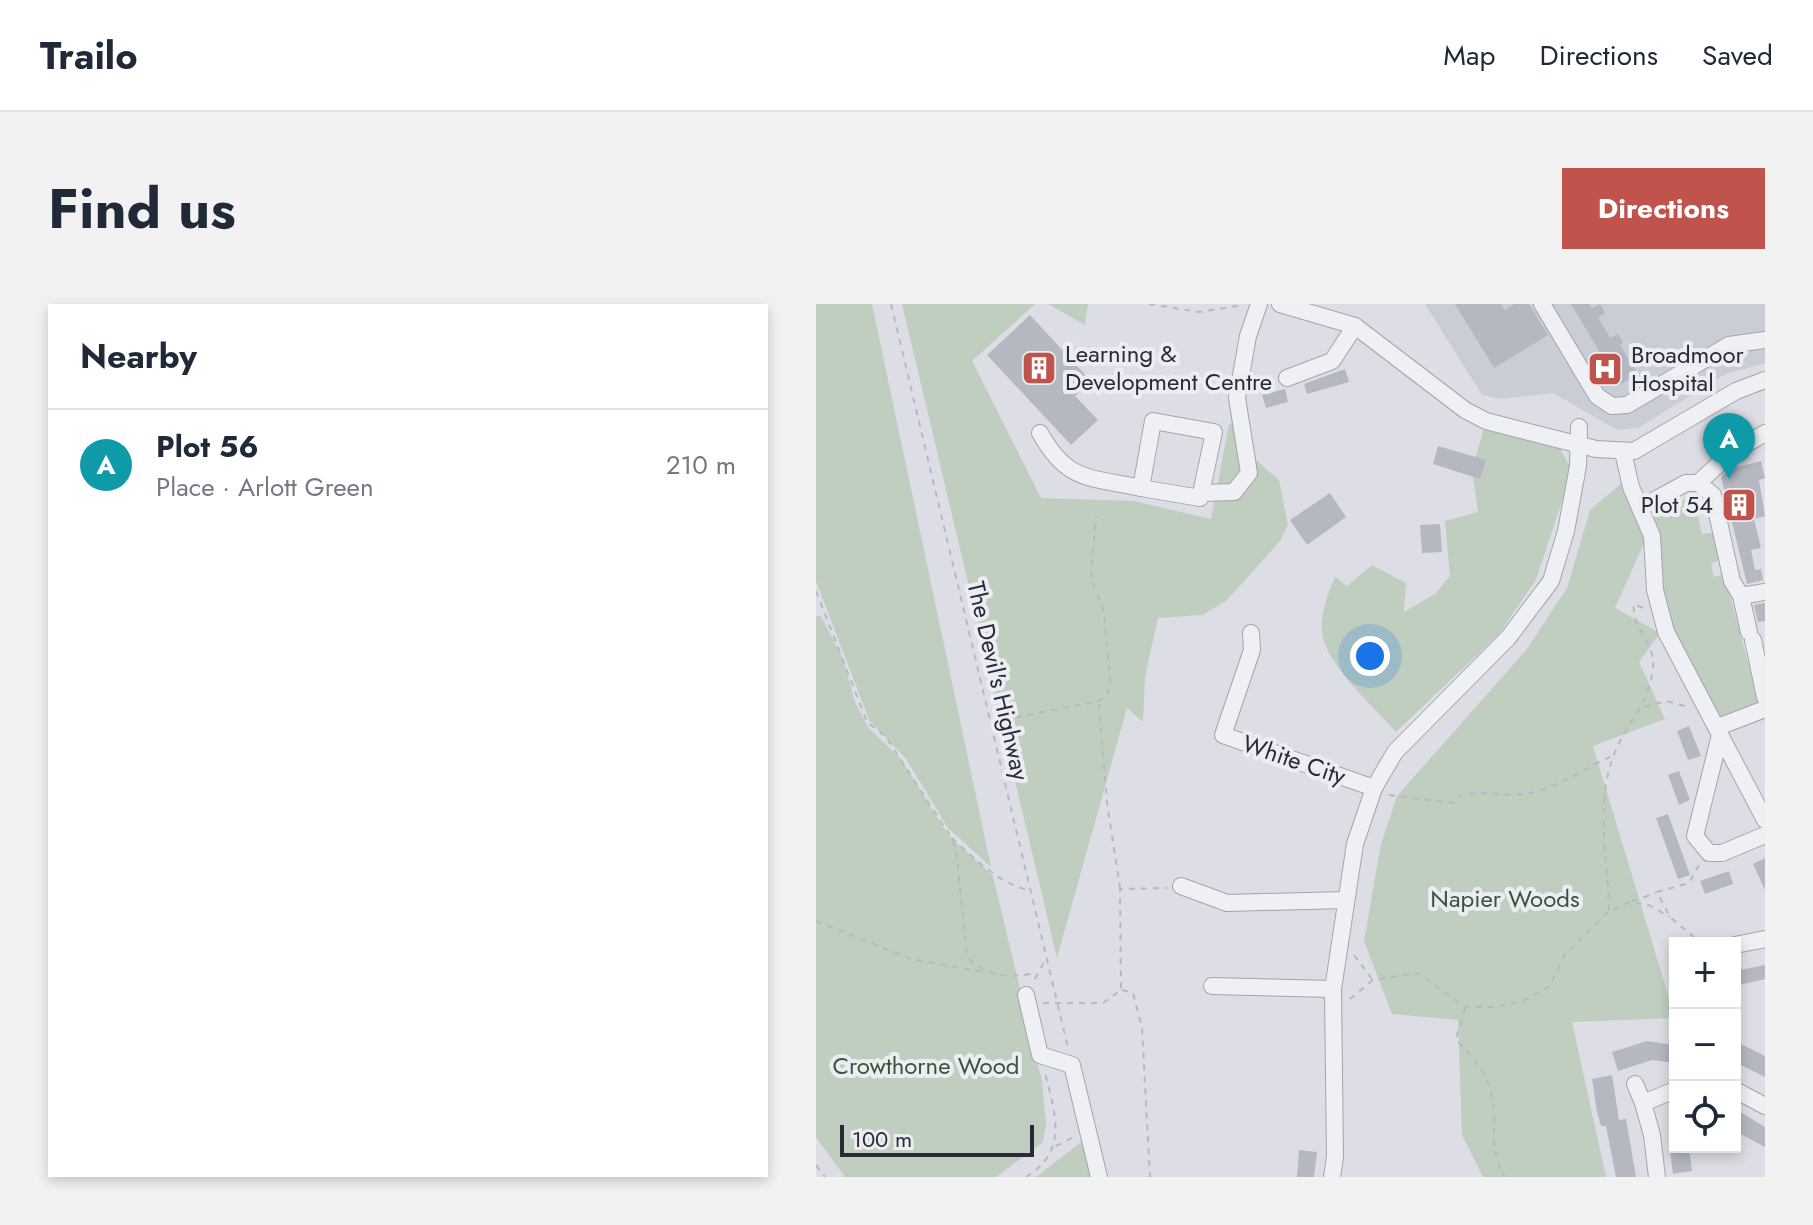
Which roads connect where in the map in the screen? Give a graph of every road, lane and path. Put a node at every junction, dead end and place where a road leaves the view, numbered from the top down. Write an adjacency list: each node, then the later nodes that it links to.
1 (891, 304): 32 (path, The Devil's Highway)
2 (1149, 304): 3 (path)
3 (1248, 304)
4 (1259, 304): 18 (street)
5 (1280, 304): 7 (street)
6 (1542, 304): 8 (street)
7 (1355, 326): 9 (street); 14 (street)
8 (1765, 340)
9 (1287, 378)
10 (1765, 380): 15 (street)
11 (1579, 427): 14 (street)
12 (1040, 433): 17 (street)
13 (1765, 433): 16 (street)
14 (1580, 445): 15 (street); 35 (street)
15 (1623, 452): 19 (street)
16 (1698, 483): 19 (street); 23 (street)
17 (1141, 488): 18 (street); 18 (street)
18 (1203, 493)
19 (1642, 507): 25 (street)
20 (1096, 516): 29 (path)
21 (816, 591): 24 (path)
22 (1765, 592): 23 (street)
23 (1741, 596): 27 (street)
24 (818, 606): 38 (path)
25 (1663, 618): 28 (street); 30 (path)
26 (1251, 633): 35 (street, White City)
27 (1765, 697)
28 (1703, 700): 30 (path); 33 (street)
29 (1099, 701): 32 (path); 41 (path)
30 (1642, 708): 34 (path)
31 (1765, 709): 33 (street)
32 (992, 722): 42 (path, The Devil's Highway)
33 (1719, 731): 36 (street); 39 (street)
34 (1613, 755): 35 (path); 46 (path)
35 (1373, 793): 44 (street)
36 (1765, 820)
37 (1765, 835): 39 (street)
38 (951, 837): 42 (path); 54 (path)
39 (1703, 849): 43 (path)
40 (1181, 886): 41 (path); 44 (street)
41 (1120, 889): 59 (path)
42 (1030, 890): 53 (path, The Devil's Highway)
43 (1657, 892): 45 (path); 47 (path)
44 (1345, 900): 49 (street)
45 (1630, 902): 46 (path); 47 (path)
46 (1609, 911): 62 (path)
47 (1670, 917): 50 (path)
48 (816, 921): 54 (path)
49 (1340, 928): 56 (path); 58 (street)
50 (1694, 937)
51 (1765, 939): 52 (street)
52 (1741, 944)
53 (1046, 959): 55 (path); 61 (path, The Devil's Highway)
54 (984, 973): 55 (path)
55 (1035, 979): 60 (path)
56 (1373, 980): 62 (path); 63 (path)
57 (1212, 986): 58 (street)
58 (1333, 989): 63 (street)
59 (1121, 990): 61 (path); 77 (path)
60 (1026, 995): 64 (street)
61 (1058, 1005): 65 (path, The Devil's Highway)
62 (1465, 1007): 79 (path)
63 (1333, 1012): 78 (street)
64 (1040, 1055): 65 (street); 72 (path)
65 (1072, 1065): 71 (street)
66 (1635, 1084): 69 (street)
67 (1669, 1092): 69 (street)
68 (1741, 1093): 70 (street)
69 (1643, 1103): 80 (street)
70 (1765, 1106)
71 (1087, 1131): 72 (path); 76 (street)
72 (1056, 1146): 75 (path)
73 (816, 1165): 74 (path)
74 (825, 1177)
75 (1026, 1177)
76 (1099, 1177)
77 (1150, 1177)
78 (1332, 1177)
79 (1505, 1177)
80 (1657, 1177)

